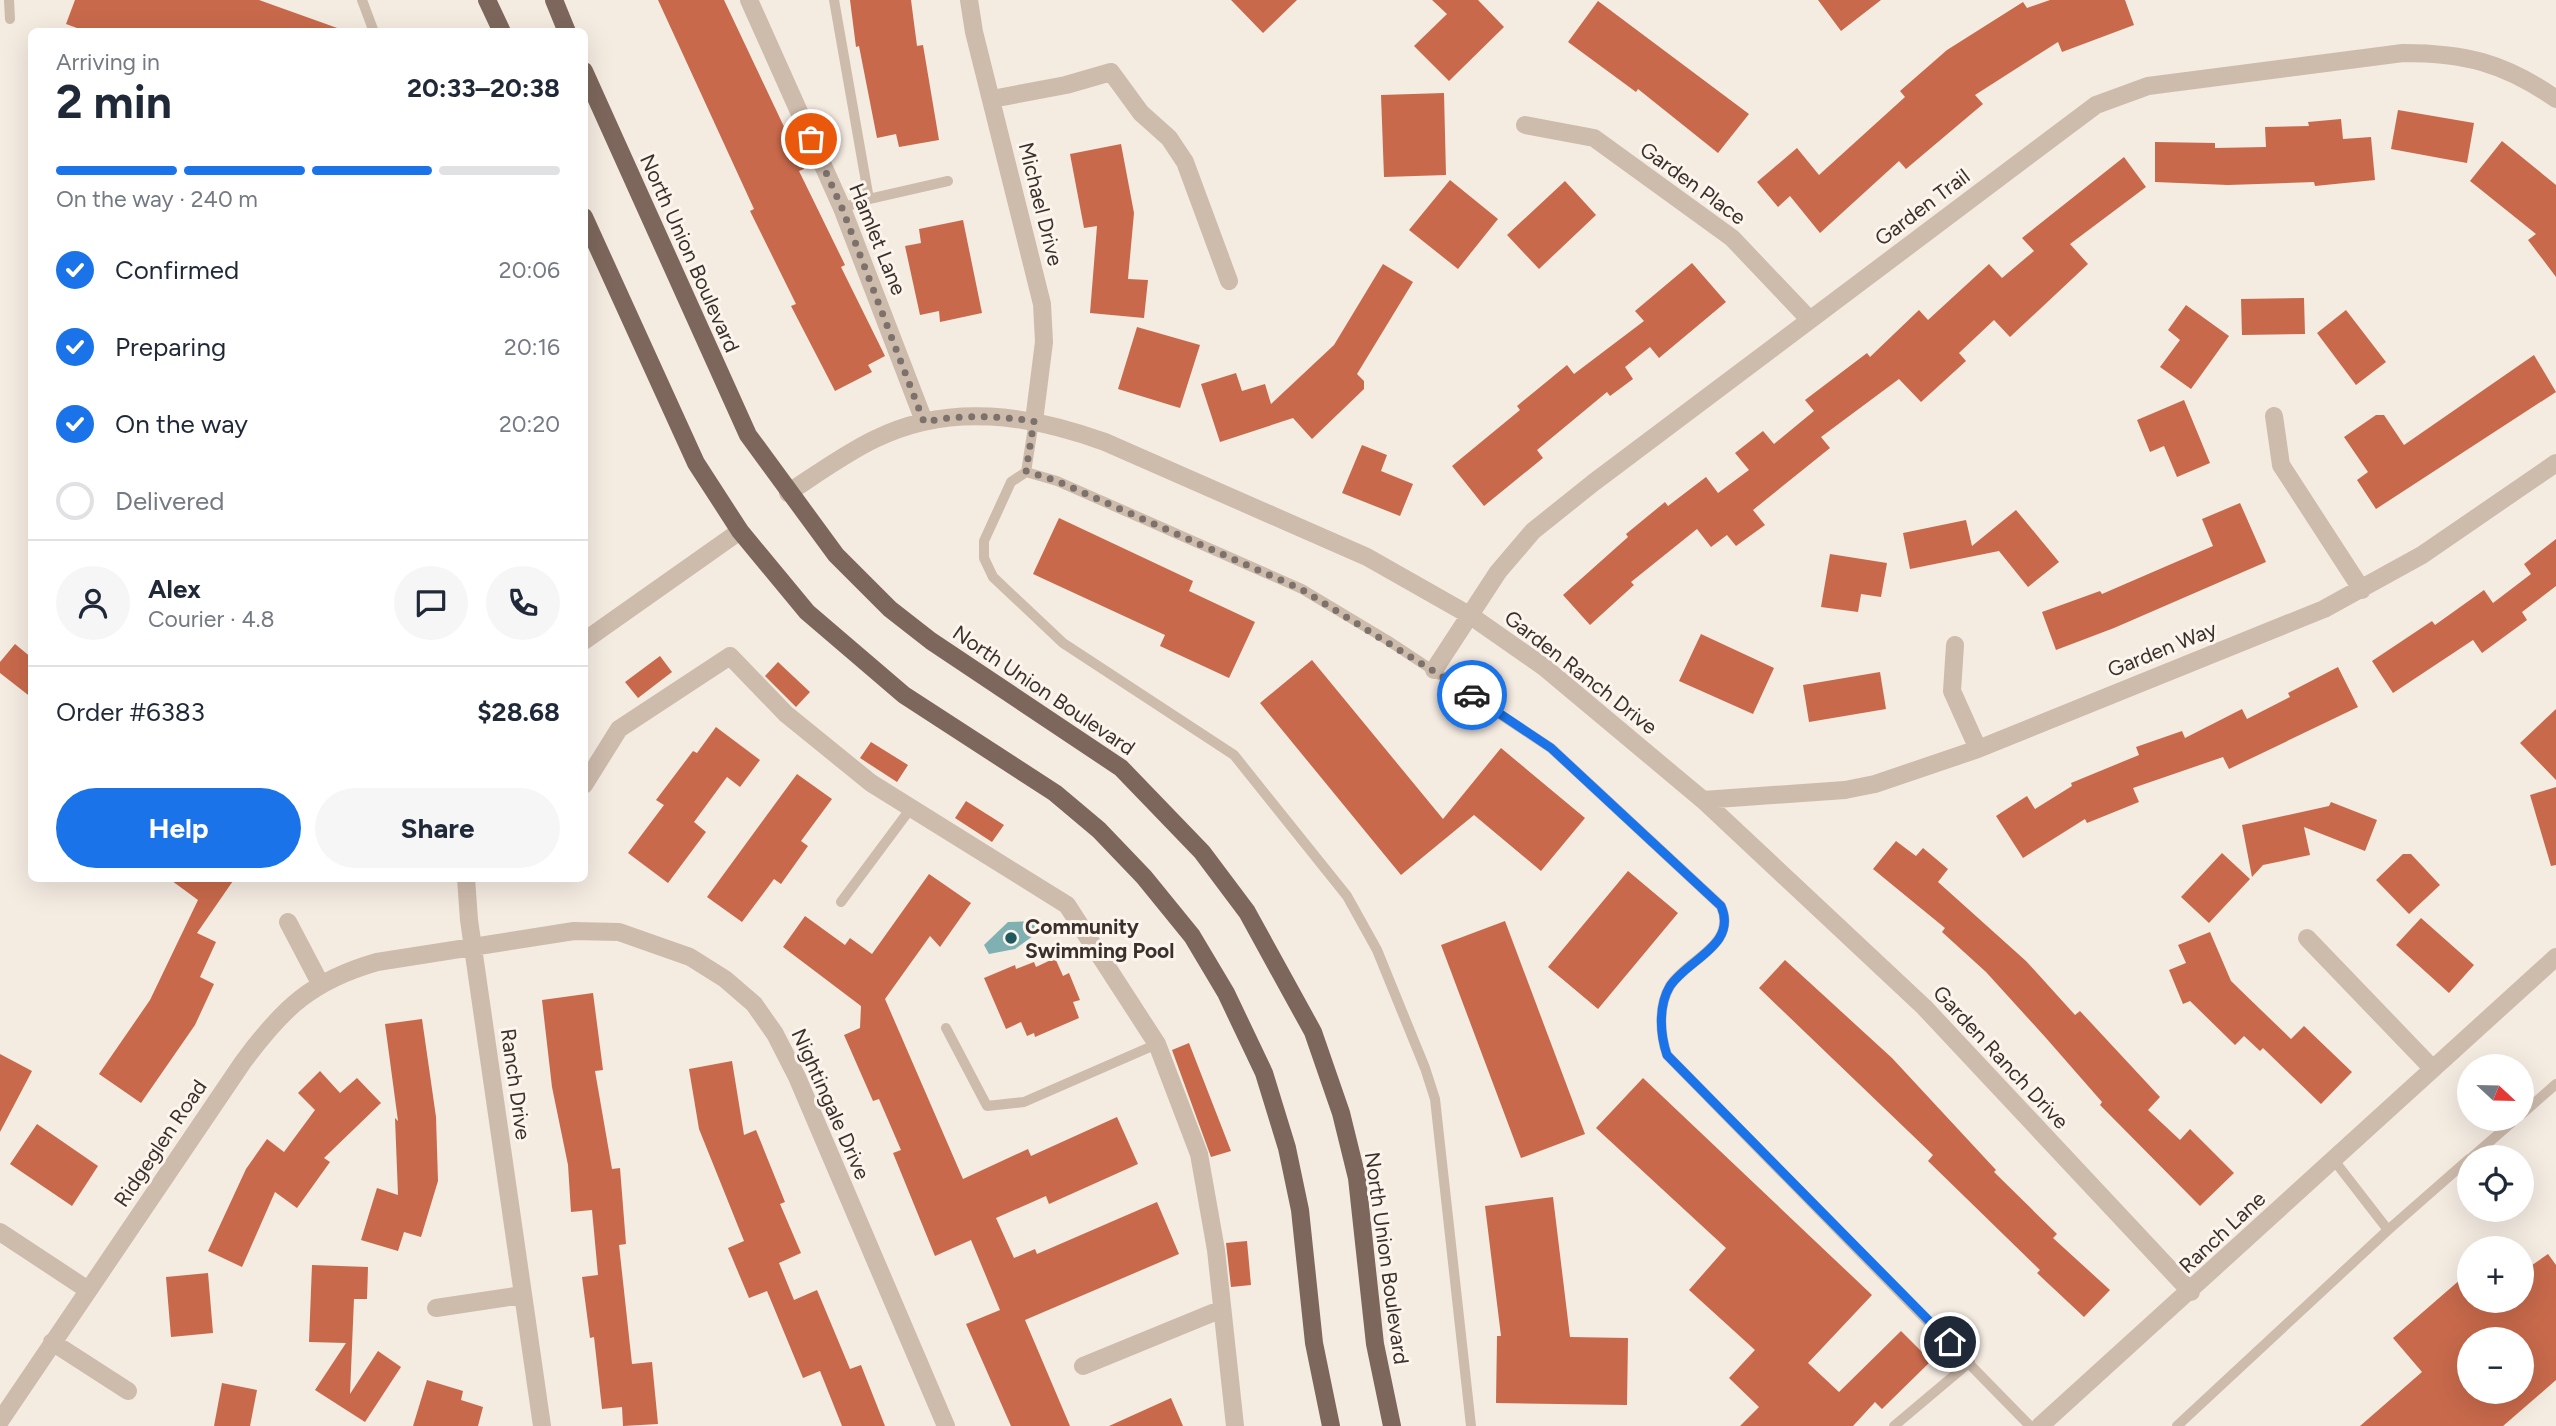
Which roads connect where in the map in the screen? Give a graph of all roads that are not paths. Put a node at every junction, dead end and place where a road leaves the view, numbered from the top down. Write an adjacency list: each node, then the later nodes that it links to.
1 (9, 0): 8 (lane)
2 (362, 0): 9 (lane)
3 (487, 0): 10 (main road)
4 (554, 0): 11 (main road)
5 (749, 0): 18 (street, Hamlet Lane)
6 (834, 0): 17 (lane)
7 (969, 0): 13 (street, Michael Drive)
8 (10, 19)
9 (372, 28)
10 (500, 28)
11 (565, 28)
12 (588, 80): 27 (main road, North Union Boulevard)
13 (992, 99): 20 (street); 23 (street, Michael Drive)
14 (2556, 99): 21 (street, Garden Trail)
15 (1525, 125): 21 (street, Garden Place)
16 (948, 181): 17 (lane)
17 (869, 199): 18 (lane)
18 (842, 208): 24 (street, Hamlet Lane)
19 (588, 226): 28 (main road)
20 (1229, 281)
21 (1810, 320): 30 (street, Garden Trail)
22 (2274, 416): 29 (street)
23 (1034, 421): 24 (street, Garden Ranch Drive); 26 (lane); 30 (street, Garden Ranch Drive)
24 (924, 422): 27 (street, Garden Ranch Drive)
25 (2556, 463): 29 (street, Garden Way)
26 (1026, 471): 33 (lane); 71 (lane)
27 (788, 493): 70 (main road, North Union Boulevard)
28 (740, 531): 31 (street); 69 (main road)
29 (2362, 590): 34 (street, Garden Way)
30 (1471, 615): 33 (street, Garden Trail); 36 (street, Garden Ranch Drive)
31 (588, 638)
32 (1955, 645): 34 (street)
33 (1434, 670): 62 (lane)
34 (1978, 749): 36 (street, Garden Way)
35 (588, 779): 37 (street)
36 (1703, 800): 57 (street, Garden Ranch Drive)
37 (911, 808): 39 (lane); 46 (street)
38 (466, 882): 42 (street, Ranch Drive)
39 (841, 902)
40 (288, 922): 44 (street)
41 (2307, 938): 47 (street)
42 (473, 947): 44 (street, Ridgeglen Road); 58 (street, Ranch Drive); 67 (street, Nightingale Drive)
43 (2556, 957): 47 (street, Ranch Lane)
44 (320, 983): 56 (street, Ridgeglen Road)
45 (946, 1028): 46 (lane)
46 (1157, 1044): 60 (street)
47 (2432, 1068): 52 (street, Ranch Lane)
48 (2556, 1084): 49 (lane)
49 (2534, 1103)
50 (2502, 1131): 51 (lane)
51 (2486, 1145)
52 (2333, 1159): 54 (lane); 57 (street, Ranch Lane)
53 (2457, 1170): 54 (lane)
54 (2388, 1230): 75 (lane)
55 (0, 1232): 56 (street)
56 (88, 1290): 61 (street, Ridgeglen Road)
57 (2190, 1292): 74 (street, Ranch Lane)
58 (522, 1295): 59 (street); 66 (street, Ranch Drive)
59 (436, 1308)
60 (1222, 1309): 63 (street); 68 (street)
61 (52, 1342): 64 (street); 65 (street, Ridgeglen Road)
62 (1970, 1362): 72 (lane); 73 (lane)
63 (1083, 1366)
64 (128, 1391)
65 (0, 1421)
66 (542, 1426)
67 (946, 1426)
68 (1235, 1426)
69 (1331, 1426)
70 (1392, 1426)
71 (1471, 1426)
72 (1894, 1426)
73 (2030, 1426)
74 (2040, 1426)
75 (2177, 1426)

